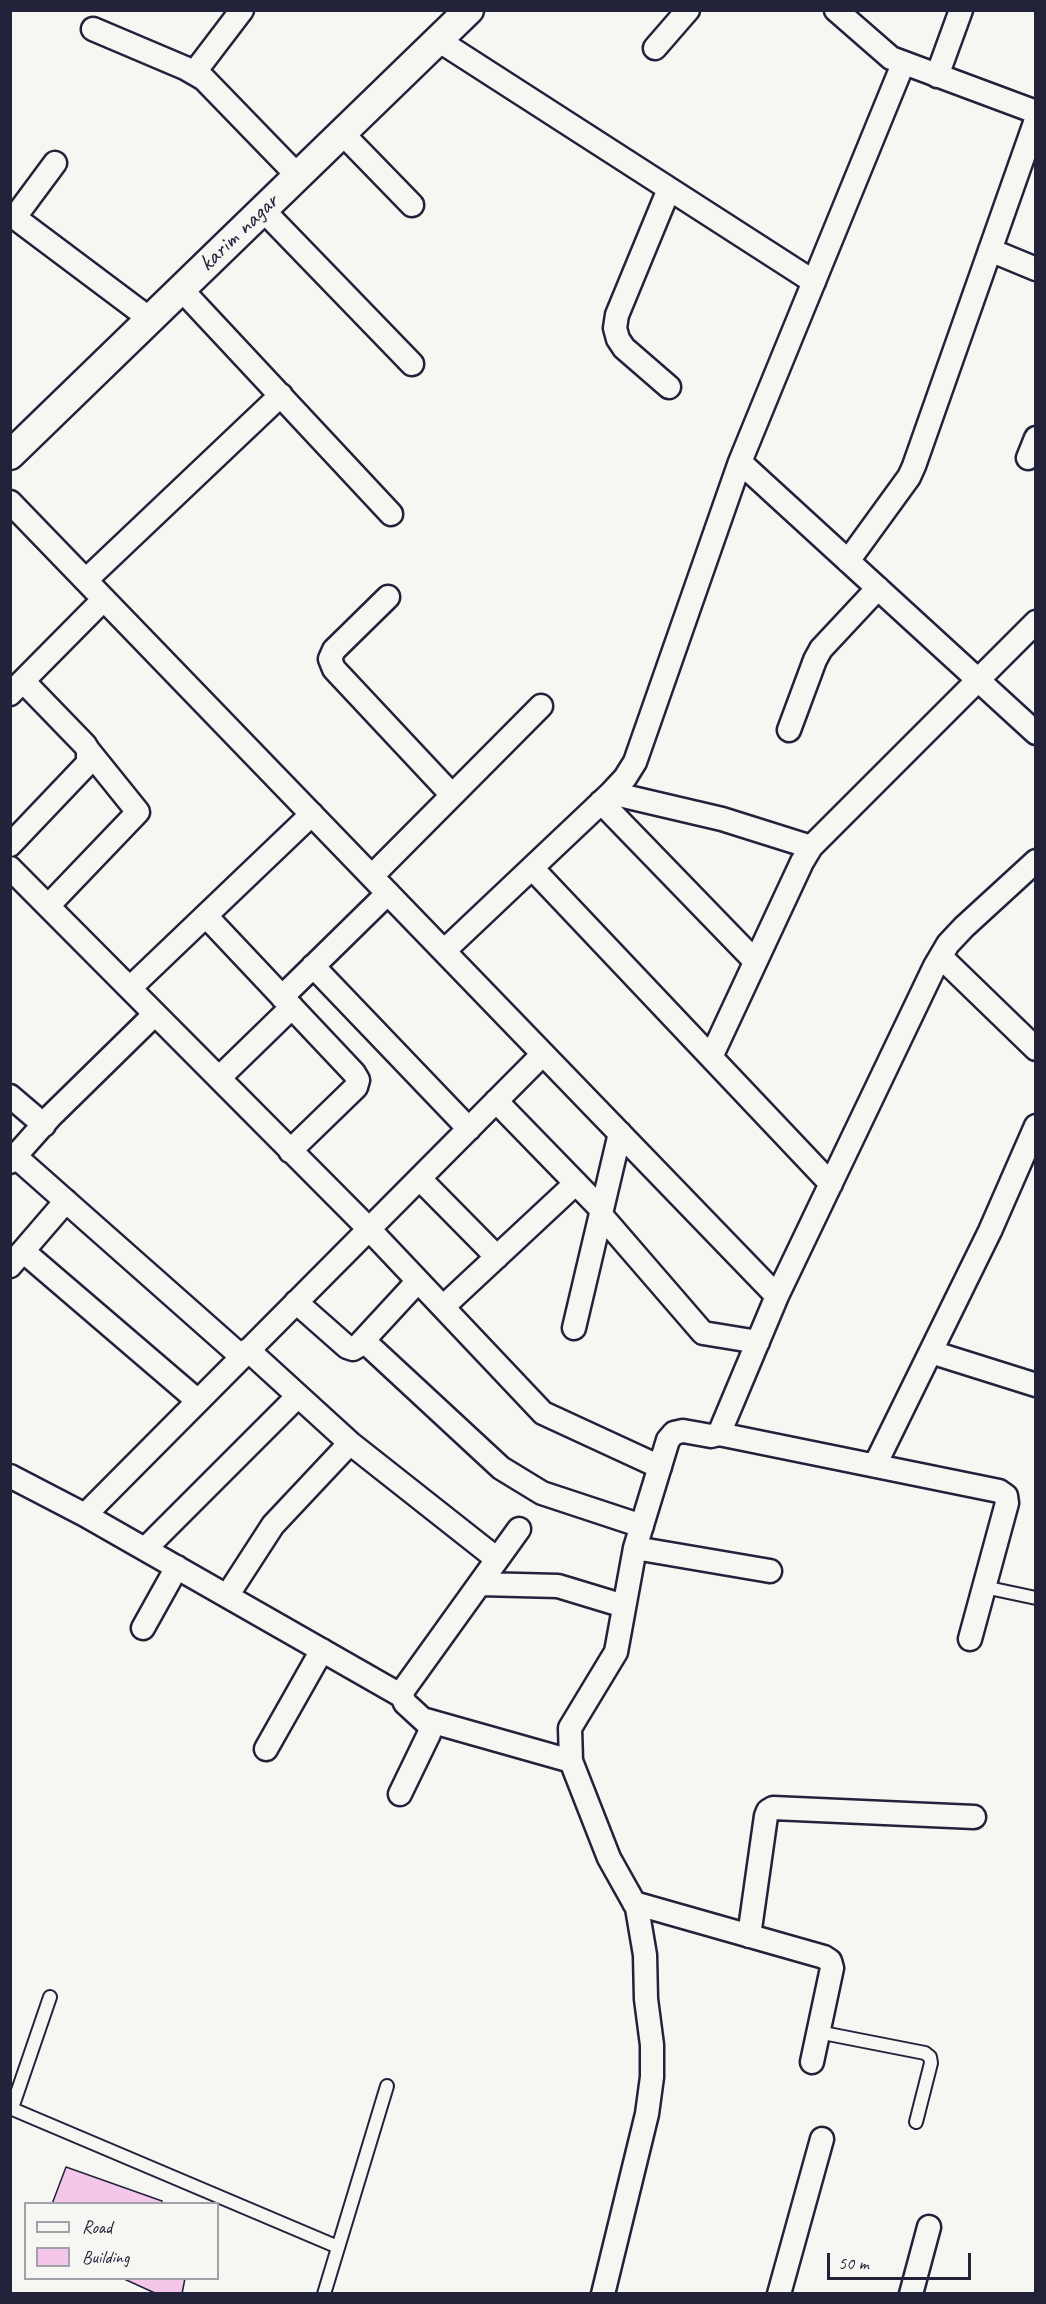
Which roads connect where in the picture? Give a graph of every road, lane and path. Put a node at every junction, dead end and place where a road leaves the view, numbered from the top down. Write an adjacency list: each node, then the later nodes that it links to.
1 (242, 10): 10 (street)
2 (469, 10): 7 (street, karim nagar)
3 (688, 10): 8 (street)
4 (961, 10): 11 (street)
5 (839, 11): 9 (street)
6 (93, 29): 10 (street)
7 (438, 40): 14 (street, karim nagar); 17 (street)
8 (655, 48)
9 (903, 64): 11 (street); 23 (street)
10 (194, 72): 16 (street)
11 (938, 76): 12 (street)
12 (1035, 112)
13 (1035, 120): 21 (street)
14 (342, 133): 16 (street, karim nagar); 18 (street)
15 (56, 163): 20 (street)
16 (298, 176): 19 (street, karim nagar)
17 (669, 189): 23 (street); 27 (street)
18 (412, 205)
19 (263, 210): 24 (street, karim nagar); 26 (street)
20 (13, 216): 25 (street)
21 (990, 250): 22 (street); 33 (street)
22 (1035, 269)
23 (814, 282): 30 (street)
24 (181, 289): 25 (street, karim nagar); 28 (street)
25 (150, 319): 29 (street, karim nagar)
26 (412, 364)
27 (669, 387)
28 (281, 395): 32 (street); 34 (street)
29 (16, 441)
30 (740, 462): 33 (street); 46 (street)
31 (10, 502): 34 (street)
32 (392, 514)
33 (848, 561): 35 (street)
34 (86, 580): 37 (street)
35 (878, 588): 39 (street); 42 (street)
36 (388, 597): 45 (street)
37 (104, 599): 40 (street); 47 (street)
38 (1035, 622): 39 (street)
39 (978, 680): 43 (street); 49 (street)
40 (17, 687): 44 (street)
41 (541, 706): 45 (street)
42 (789, 730)
43 (1035, 733)
44 (88, 750): 48 (street); 55 (street)
45 (452, 795): 53 (street)
46 (606, 797): 49 (street); 52 (street); 59 (street)
47 (312, 814): 53 (street); 56 (street)
48 (10, 845)
49 (811, 847): 59 (street)
50 (1035, 861): 58 (street)
51 (10, 868): 55 (street)
52 (532, 868): 57 (street); 66 (street)
53 (372, 876): 54 (street)
54 (388, 893): 57 (street); 60 (street)
55 (48, 906): 61 (street)
56 (206, 916): 61 (street); 62 (street)
57 (444, 951): 65 (street)
58 (941, 957): 64 (street); 78 (street)
59 (755, 961): 66 (street)
60 (313, 966): 62 (street); 72 (street)
61 (130, 988): 63 (street)
62 (287, 1002): 67 (street); 74 (street)
63 (155, 1014): 67 (street); 70 (street)
64 (1035, 1049)
65 (543, 1054): 69 (street); 73 (street)
66 (711, 1057): 78 (street)
67 (219, 1078): 74 (street)
68 (10, 1096): 70 (street)
69 (496, 1101): 72 (street); 77 (street)
70 (44, 1125): 75 (street)
71 (1035, 1126): 91 (street)
72 (469, 1129): 76 (street)
73 (620, 1133): 80 (street); 85 (street)
74 (290, 1151): 81 (street)
75 (13, 1160): 79 (street)
76 (420, 1179): 81 (street); 82 (street)
77 (576, 1183): 80 (street); 82 (street)
78 (831, 1184): 85 (street)
79 (66, 1201): 83 (street); 92 (street)
80 (601, 1213): 88 (street); 90 (street)
81 (369, 1229): 84 (street); 86 (street)
82 (497, 1257): 87 (street)
83 (17, 1259): 95 (street)
84 (418, 1281): 87 (street); 89 (street)
85 (777, 1296): 90 (street)
86 (296, 1302): 89 (street); 92 (street)
87 (443, 1307): 99 (street)
88 (574, 1328)
89 (364, 1341): 102 (street)
90 (758, 1342): 96 (street)
91 (931, 1352): 93 (street); 98 (street)
92 (245, 1353): 94 (street); 95 (street)
93 (1035, 1385)
94 (298, 1396): 97 (street); 105 (street)
95 (198, 1401): 101 (street)
96 (719, 1434): 98 (street); 99 (street)
97 (350, 1443): 106 (street); 111 (street)
98 (875, 1465): 110 (street)
99 (660, 1467): 102 (street)
100 (10, 1476): 101 (street)
101 (85, 1515): 105 (street)
102 (642, 1526): 104 (street)
103 (519, 1529): 106 (street)
104 (635, 1548): 108 (street); 113 (street)
105 (145, 1549): 107 (street)
106 (497, 1559): 109 (street)
107 (177, 1567): 111 (street); 114 (street)
108 (770, 1571)
109 (480, 1584): 113 (street); 117 (street)
110 (984, 1587): 112 (lane); 115 (street)
111 (227, 1596): 116 (street)
112 (1035, 1598)
113 (624, 1606): 120 (street)
114 (143, 1628)
115 (970, 1639)
116 (322, 1650): 117 (street); 119 (street)
117 (402, 1696): 118 (street)
118 (426, 1720): 120 (street); 121 (street)
119 (266, 1749)
120 (571, 1761): 123 (street)
121 (400, 1794)
122 (974, 1817): 124 (street)
123 (634, 1903): 124 (street); 135 (street)
124 (749, 1936): 126 (street)
125 (50, 1997): 129 (lane)
126 (818, 2032): 127 (street); 130 (lane)
127 (812, 2062)
128 (387, 2086): 133 (lane)
129 (11, 2108): 133 (lane)
130 (916, 2122)
131 (822, 2139): 136 (street)
132 (929, 2227): 137 (street)
133 (338, 2247): 134 (lane)
134 (324, 2294)
135 (603, 2294)
136 (779, 2294)
137 (911, 2294)

